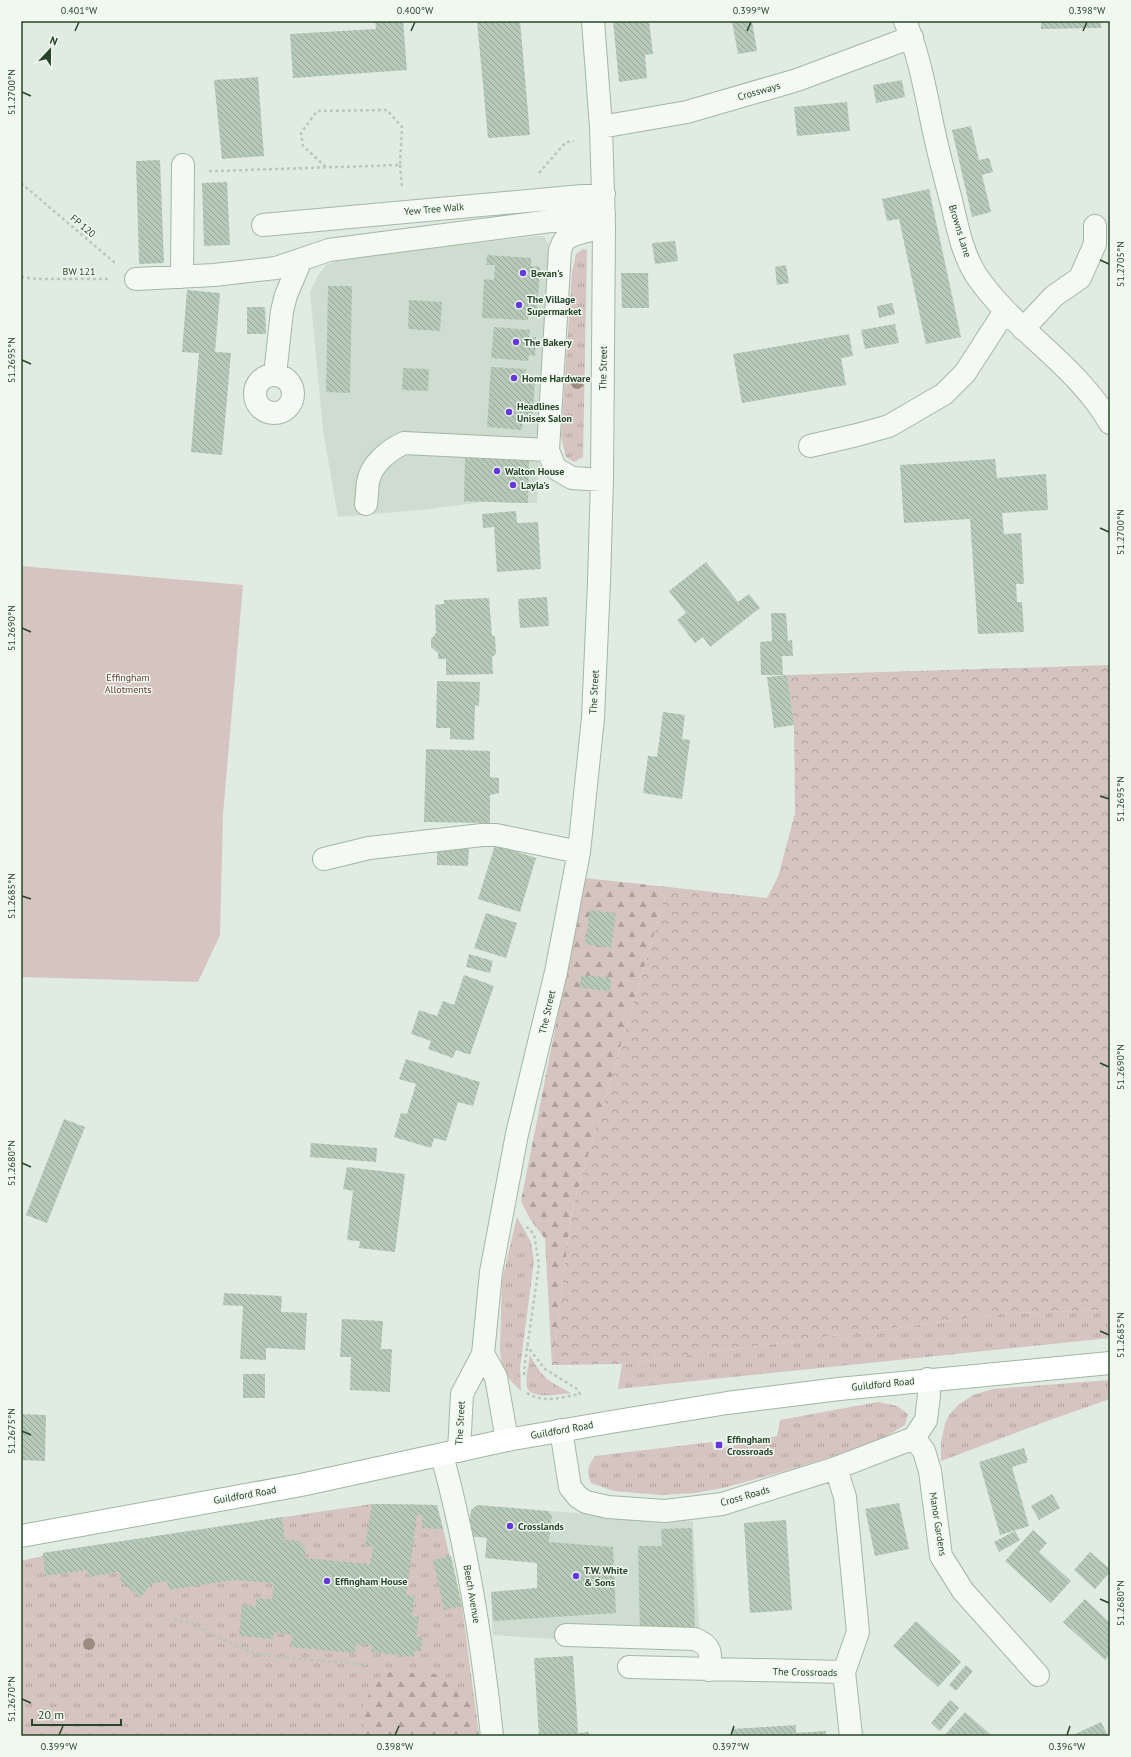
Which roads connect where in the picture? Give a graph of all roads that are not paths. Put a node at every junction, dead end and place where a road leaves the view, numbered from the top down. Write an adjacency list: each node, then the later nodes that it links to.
1 (593, 21): 3 (street, The Street)
2 (909, 29): 3 (street, Crossways); 11 (street, Browns Lane)
3 (602, 132): 5 (street, The Street)
4 (183, 167): 9 (street)
5 (604, 212): 6 (street, Yew Tree Walk); 8 (street); 16 (street); 17 (street, The Street)
6 (263, 225)
7 (1095, 226): 12 (street)
8 (301, 260): 9 (street); 13 (street)
9 (182, 277): 10 (street)
10 (136, 279)
11 (1005, 311): 12 (street, Browns Lane); 15 (street)
12 (1023, 329): 14 (street, Browns Lane)
13 (275, 374)
14 (1110, 422)
15 (810, 446)
16 (548, 450): 17 (street); 18 (street)
17 (602, 480): 19 (street, The Street)
18 (366, 504)
19 (579, 852): 20 (street); 21 (street, The Street)
20 (324, 859)
21 (483, 1354): 26 (street); 27 (street, The Street)
22 (1110, 1363): 23 (main road, Guildford Road)
23 (928, 1379): 24 (main road, Guildford Road); 25 (street)
24 (561, 1430): 26 (main road, Guildford Road); 28 (street, Cross Roads)
25 (914, 1438): 28 (street, Cross Roads); 34 (street, Manor Gardens)
26 (507, 1440): 27 (main road, Guildford Road)
27 (450, 1453): 29 (main road, Guildford Road); 35 (street, Beech Avenue)
28 (836, 1468): 33 (street, The Crossroads)
29 (21, 1536)
30 (566, 1635): 32 (street)
31 (629, 1667): 32 (street, The Crossroads)
32 (709, 1670): 33 (street, The Crossroads)
33 (844, 1672): 36 (street)
34 (1038, 1675)
35 (492, 1736)
36 (851, 1736)

